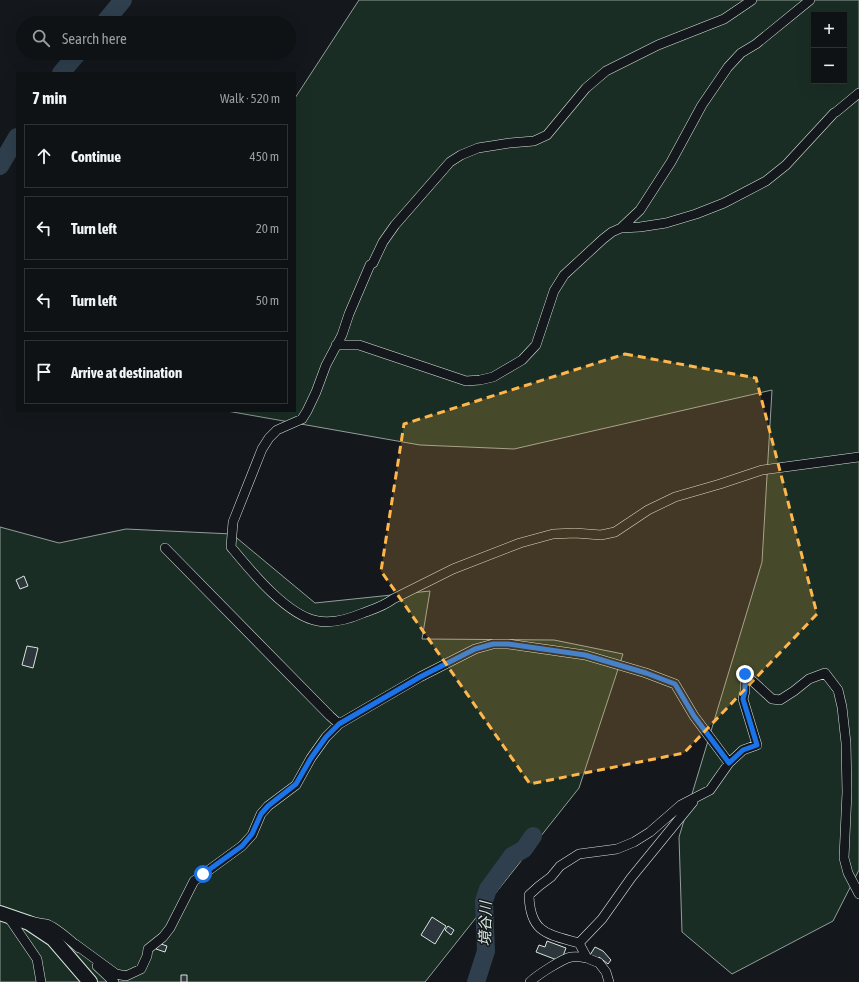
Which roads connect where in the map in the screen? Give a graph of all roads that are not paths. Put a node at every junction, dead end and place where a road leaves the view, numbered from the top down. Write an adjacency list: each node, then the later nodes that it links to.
1 (752, 0): 5 (street)
2 (810, 0): 4 (street)
3 (859, 93): 4 (street)
4 (621, 228): 5 (street)
5 (336, 345): 6 (street)
6 (859, 457)
7 (165, 548): 8 (street)
8 (339, 724): 9 (street); 14 (street)
9 (729, 763): 10 (street); 11 (street)
10 (698, 796): 13 (street); 13 (street)
11 (859, 894)
12 (3, 914): 14 (street); 16 (street); 17 (main road)
13 (579, 943): 15 (street)
14 (75, 944): 18 (street)
15 (587, 958): 19 (street); 20 (street)
16 (41, 982)
17 (90, 982)
18 (114, 982)
19 (530, 982)
20 (610, 982)

